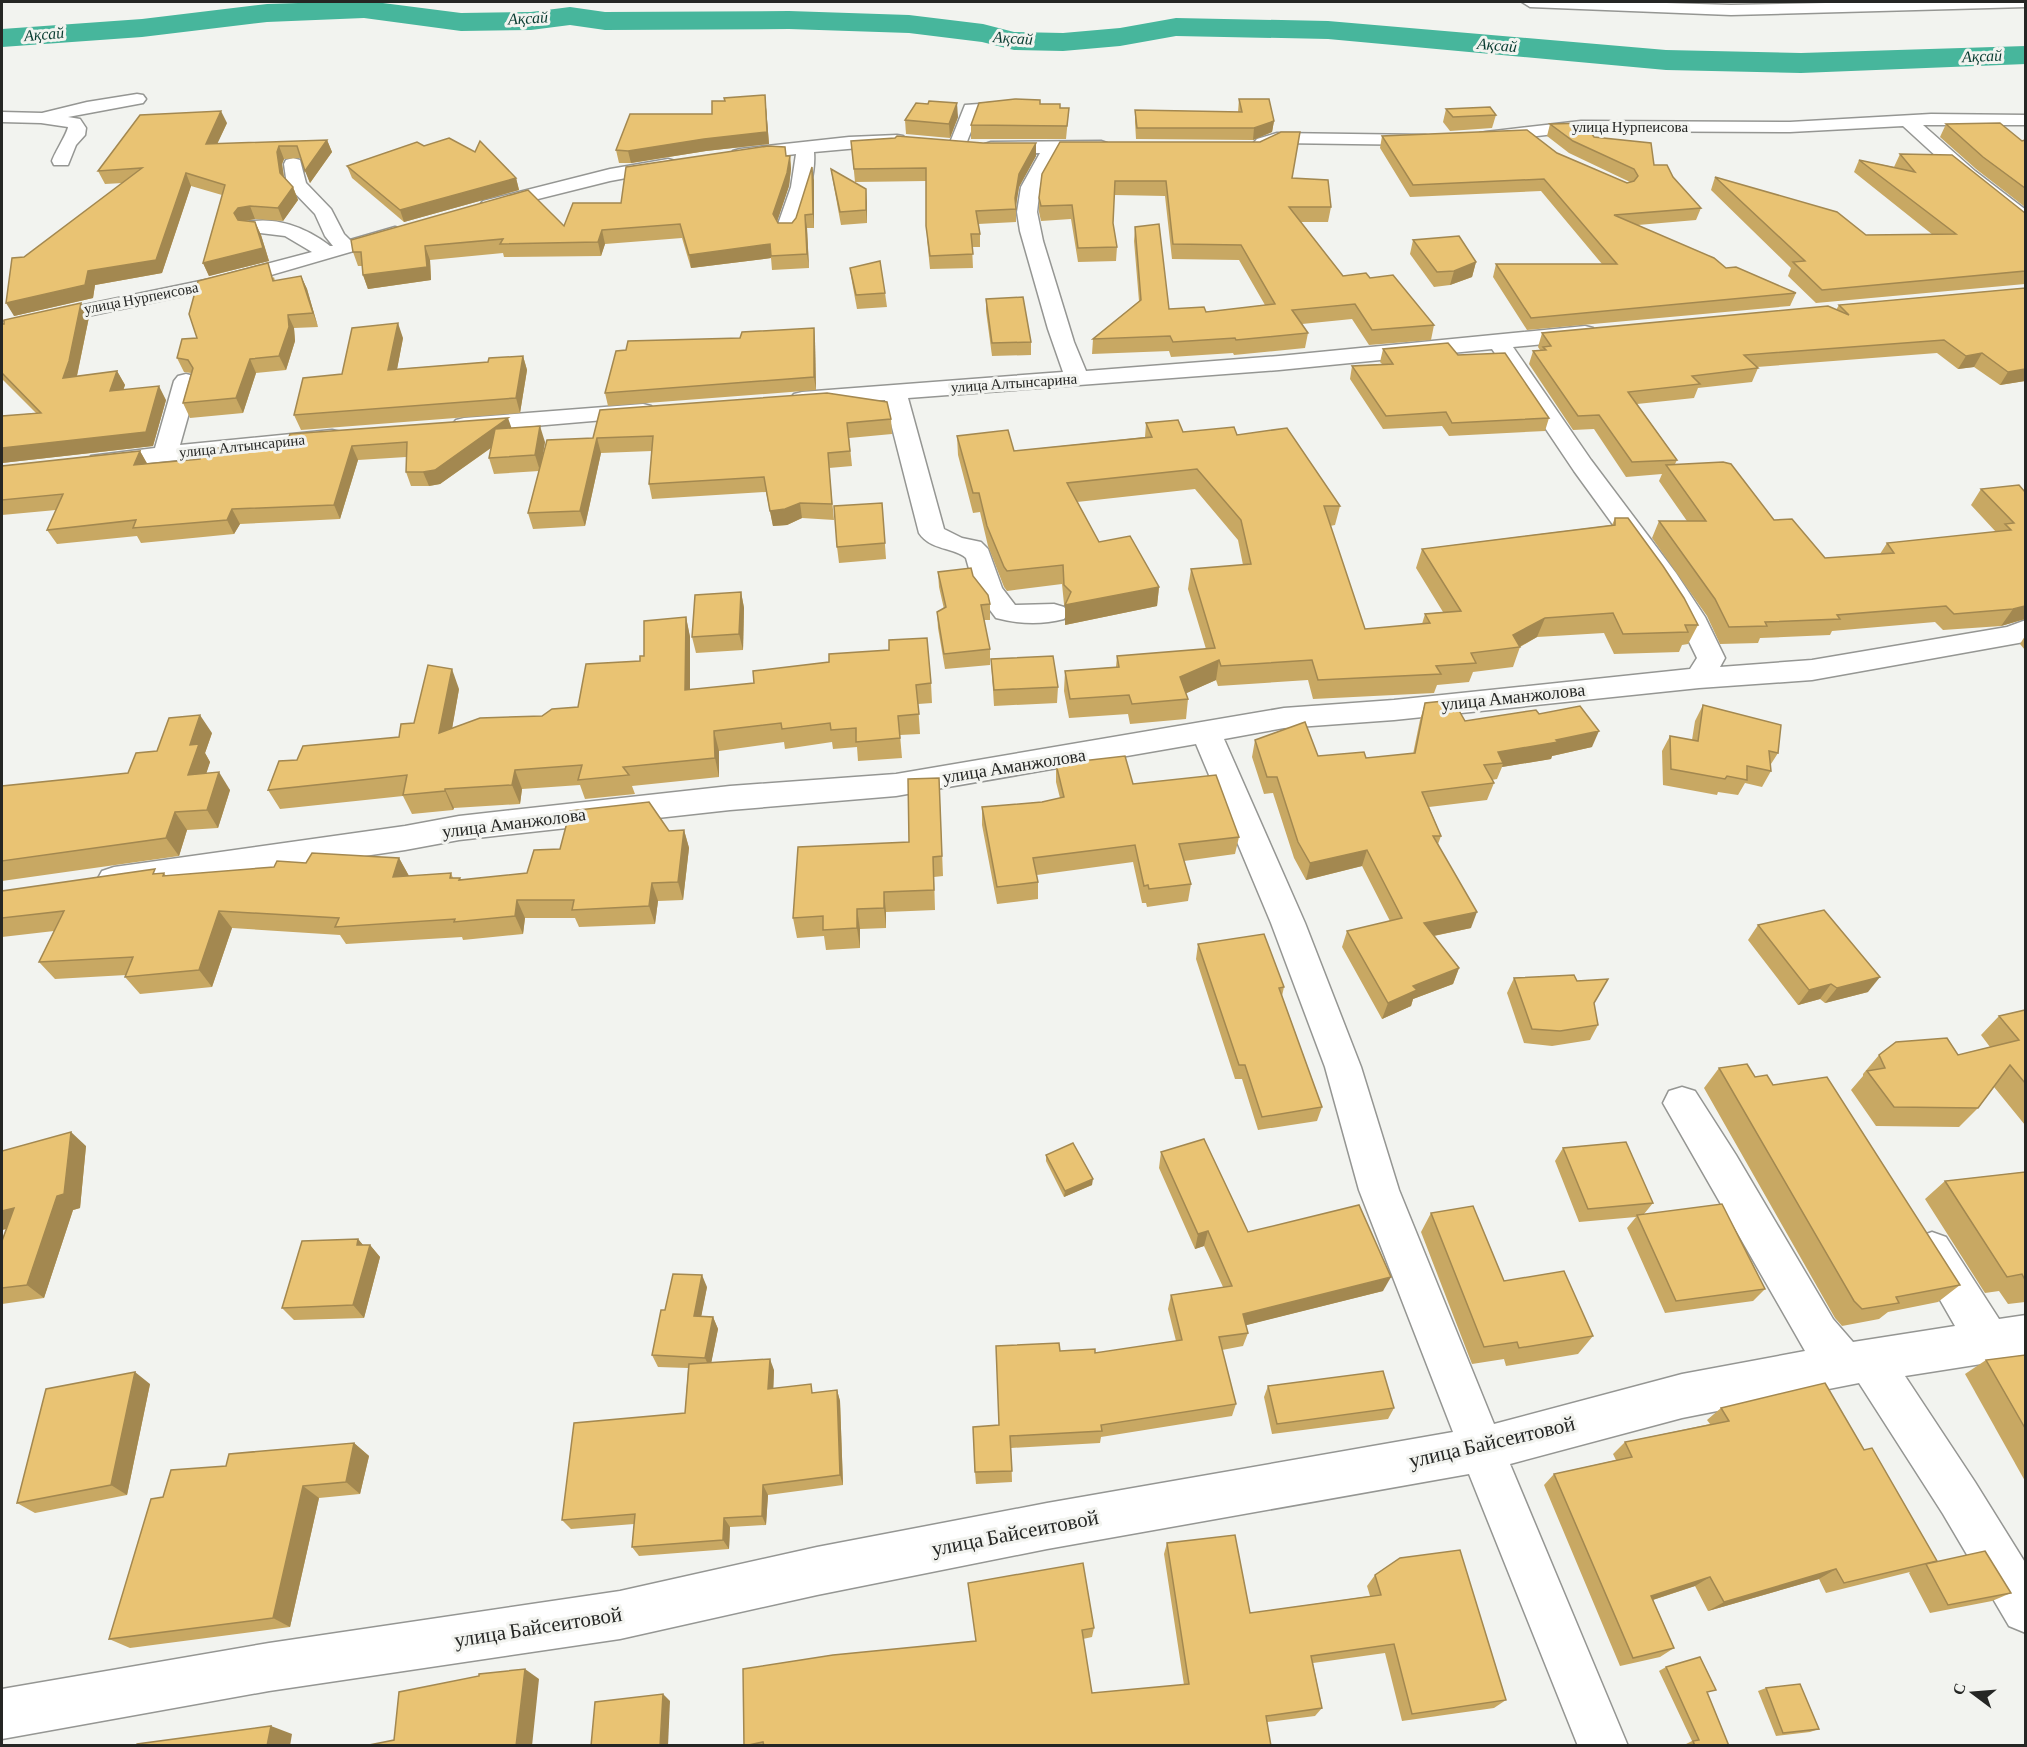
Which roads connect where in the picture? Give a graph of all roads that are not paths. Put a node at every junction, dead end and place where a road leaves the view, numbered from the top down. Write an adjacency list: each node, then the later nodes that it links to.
1 (1530, 2): 2 (street)
2 (2025, 2)
3 (137, 99): 6 (street)
4 (1007, 107): 14 (street)
5 (2, 117): 6 (street)
6 (41, 118): 21 (street)
7 (1907, 120): 8 (street, улица Нурпеисова); 9 (street, улица Нурпеисова); 25 (street)
8 (2025, 120)
9 (1528, 132): 10 (street, улица Нурпеисова); 19 (street)
10 (1470, 138)
11 (1448, 139): 16 (street)
12 (910, 141): 17 (street)
13 (934, 143): 14 (street)
14 (958, 145): 18 (street)
15 (1121, 147): 18 (street)
16 (1237, 147)
17 (804, 148): 20 (street); 28 (street)
18 (1052, 148): 34 (street)
19 (1548, 149)
20 (717, 157)
21 (61, 161)
22 (683, 162): 24 (street)
23 (293, 164): 29 (street)
24 (468, 212)
25 (2025, 220)
26 (251, 227): 30 (street)
27 (412, 228): 29 (street, улица Нурпеисова)
28 (787, 231)
29 (346, 248): 30 (street, улица Нурпеисова)
30 (326, 254): 31 (street, улица Нурпеисова)
31 (2, 328)
32 (1604, 331): 33 (street, улица Алтынсарина)
33 (1498, 341): 34 (street, улица Алтынсарина); 45 (street)
34 (1078, 379): 36 (street, улица Алтынсарина)
35 (186, 381): 41 (street)
36 (895, 392): 37 (street, улица Алтынсарина); 43 (street)
37 (780, 401)
38 (664, 410): 39 (street)
39 (447, 427)
40 (356, 435): 41 (street, улица Алтынсарина)
41 (166, 454): 42 (street, улица Алтынсарина)
42 (84, 463)
43 (1054, 613)
44 (2025, 629): 45 (street, улица Аманжолова)
45 (1699, 678): 46 (street, улица Аманжолова)
46 (1206, 731): 47 (street, улица Аманжолова); 52 (street)
47 (91, 883)
48 (1682, 1102): 51 (street)
49 (1913, 1222): 50 (street)
50 (2007, 1338): 51 (street, улица Байсеитовой)
51 (1856, 1362): 52 (street, улица Байсеитовой); 53 (street)
52 (1482, 1449): 54 (street, улица Байсеитовой); 55 (street)
53 (2025, 1609)
54 (2, 1714)
55 (1603, 1746)

